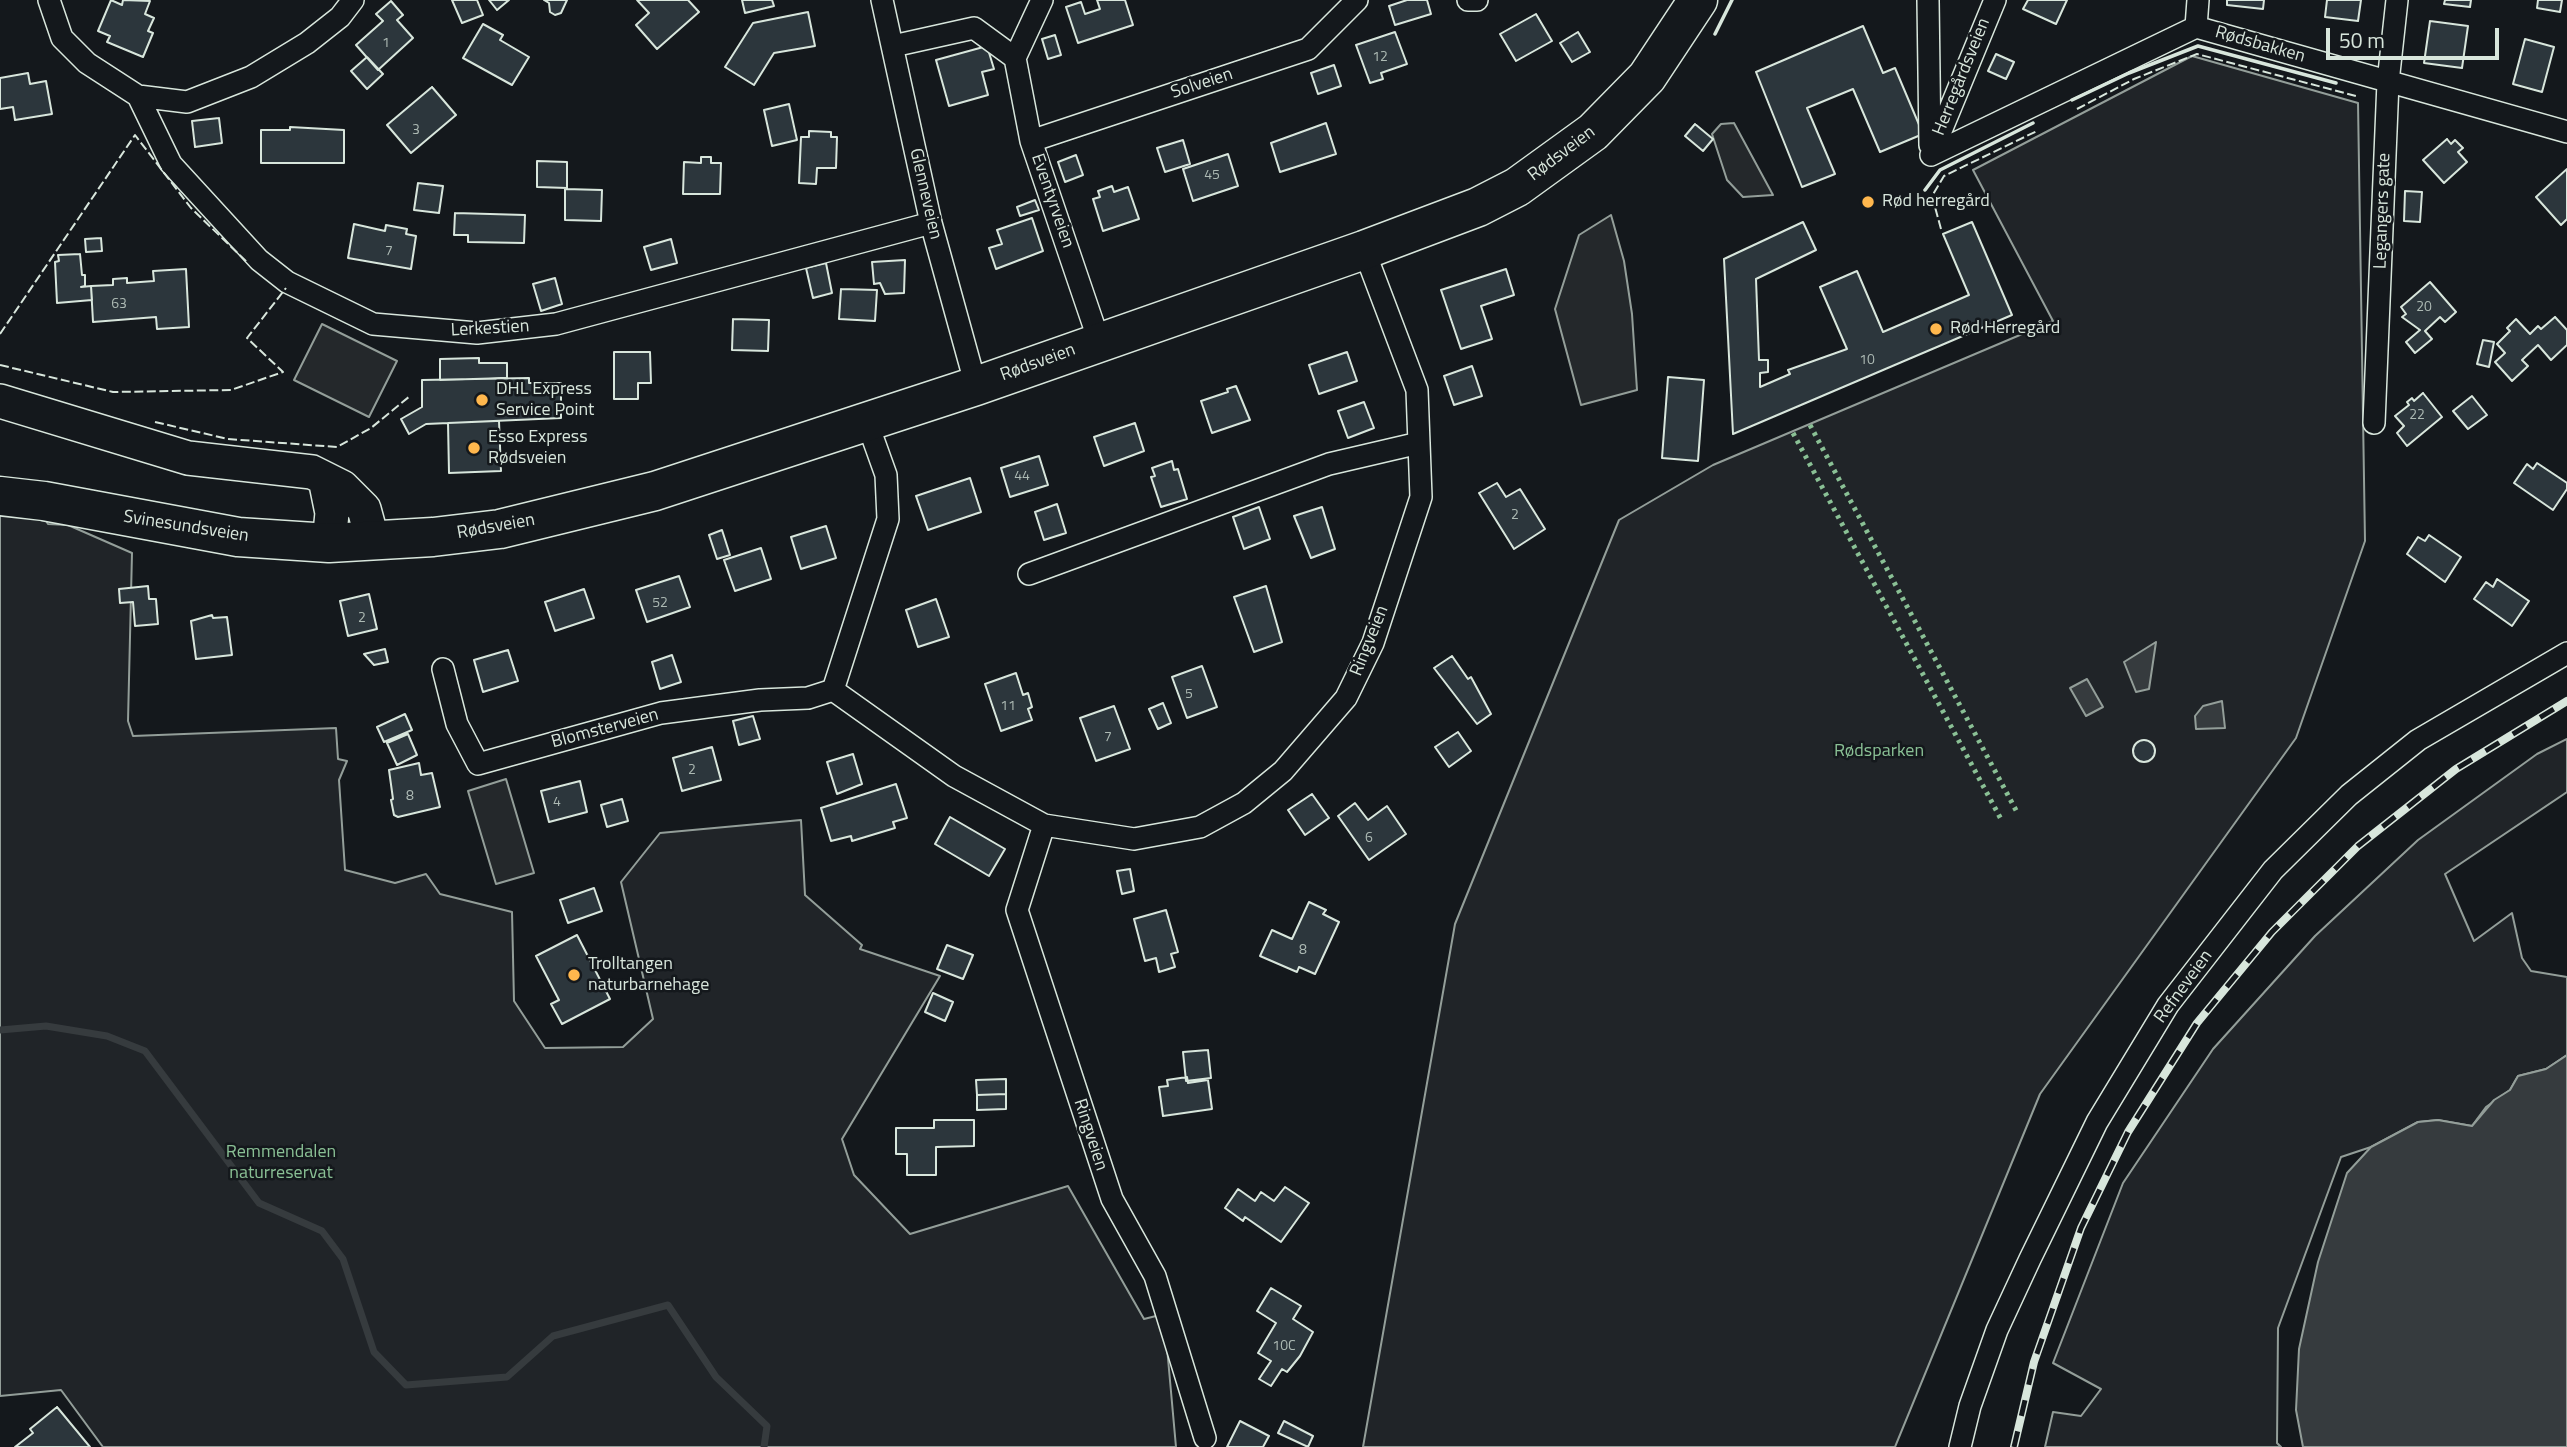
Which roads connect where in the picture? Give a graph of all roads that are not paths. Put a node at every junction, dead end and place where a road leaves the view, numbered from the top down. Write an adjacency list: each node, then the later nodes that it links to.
1 (49, 0): 17 (street)
2 (353, 0): 17 (street)
3 (882, 0): 14 (street, Glenneveien)
4 (1042, 0): 15 (street)
5 (1357, 0): 19 (street, Solveien)
6 (1468, 0): 7 (street)
7 (1476, 0)
8 (1698, 0): 22 (highway, Rødsveien)
9 (1928, 0): 20 (street)
10 (1995, 0): 20 (street, Herregårdsveien)
11 (2198, 0): 13 (street)
12 (2397, 0): 16 (street, Legangers gate)
13 (2196, 27): 16 (street, Rødsbakken); 20 (street, Rødsbakken)
14 (893, 46): 15 (street); 21 (street, Glenneveien)
15 (1015, 58): 19 (street, Eventyrveien)
16 (2388, 82): 18 (street, Rødsbakken); 27 (street, Legangers gate)
17 (138, 96): 21 (street, Lerkestien)
18 (2567, 132)
19 (1031, 141): 23 (street, Eventyrveien)
20 (1931, 155)
21 (931, 223): 24 (street, Glenneveien)
22 (1364, 250): 23 (highway, Rødsveien); 28 (street, Ringveien)
23 (1099, 341): 24 (highway, Rødsveien)
24 (976, 386): 26 (highway, Rødsveien)
25 (0, 401): 29 (main road)
26 (867, 422): 31 (highway, Rødsveien); 36 (street)
27 (2374, 422)
28 (1419, 443): 33 (street); 37 (street, Ringveien)
29 (325, 480): 31 (main road); 32 (main road)
30 (0, 496): 32 (highway, Svinesundsveien)
31 (373, 542): 32 (highway, Svinesundsveien)
32 (329, 543)
33 (1029, 574)
34 (2567, 653): 39 (street, Refneveien)
35 (443, 669): 36 (street, Blomsterveien)
36 (833, 690): 37 (street, Ringveien)
37 (1044, 825): 38 (street, Ringveien)
38 (1205, 1438)
39 (1960, 1447)

